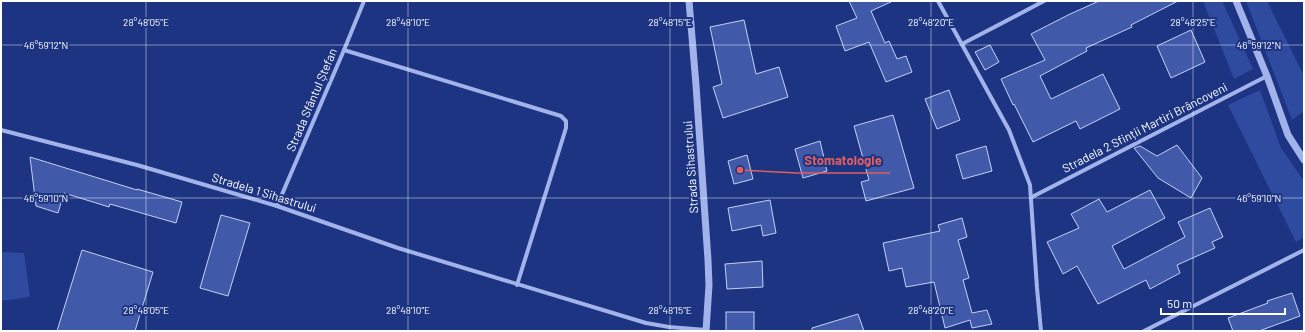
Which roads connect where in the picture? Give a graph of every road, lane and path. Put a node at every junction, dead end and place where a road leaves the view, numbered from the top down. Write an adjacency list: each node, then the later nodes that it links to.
1 (364, 1): 7 (street, Strada Sfântul Ștefan)
2 (689, 1): 15 (street, Strada Sihastrului)
3 (938, 1): 6 (street)
4 (1044, 1): 6 (street)
5 (1236, 1): 8 (street)
6 (962, 44): 11 (street)
7 (344, 50): 12 (street, Strada Sfântul Ștefan); 14 (street)
8 (1267, 76): 10 (street); 11 (street, Stradela 2 Sfinții Martiri Brâncoveni)
9 (1, 130): 12 (street, Stradela 1 Sihastrului)
10 (1304, 160)
11 (1032, 197): 16 (street)
12 (277, 206): 14 (street, Stradela 1 Sihastrului)
13 (1304, 250): 17 (street)
14 (518, 285): 15 (street, Stradela 1 Sihastrului)
15 (706, 330)
16 (1042, 331)
17 (1144, 331)

